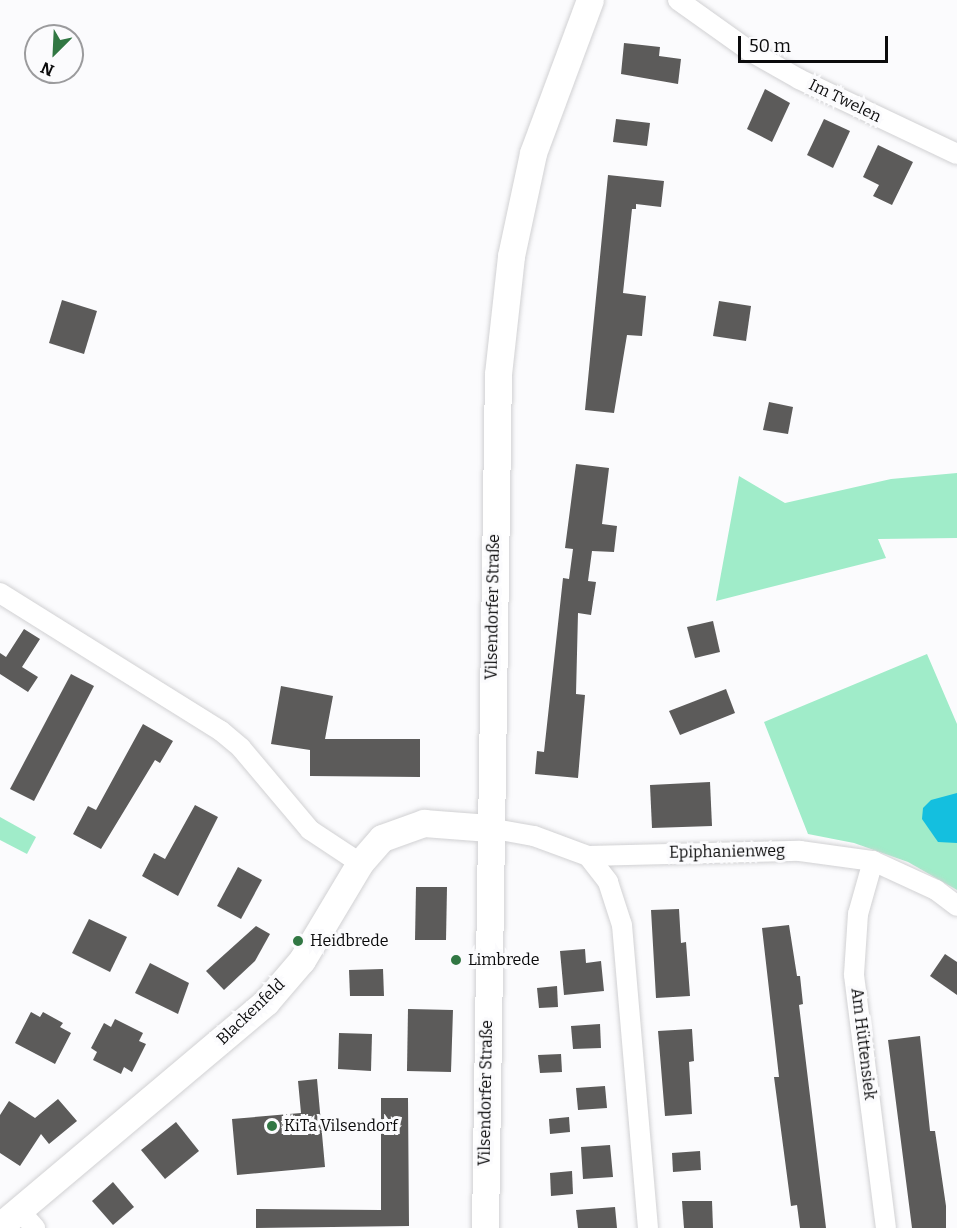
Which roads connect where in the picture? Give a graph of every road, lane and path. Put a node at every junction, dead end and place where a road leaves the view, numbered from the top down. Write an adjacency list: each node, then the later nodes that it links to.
1 (590, 0): 5 (main road, Vilsendorfer Straße)
2 (678, 0): 3 (street, Im Twelen)
3 (957, 154)
4 (0, 593): 8 (street)
5 (489, 828): 6 (street, Epiphanienweg); 8 (main road, Blackenfeld); 11 (main road, Vilsendorfer Straße)
6 (588, 856): 7 (street, Epiphanienweg); 12 (street)
7 (873, 861): 9 (street, Epiphanienweg); 13 (street, Am Hüttensiek)
8 (360, 863): 10 (main road, Blackenfeld)
9 (957, 906)
10 (18, 1221)
11 (484, 1228)
12 (648, 1228)
13 (886, 1228)

